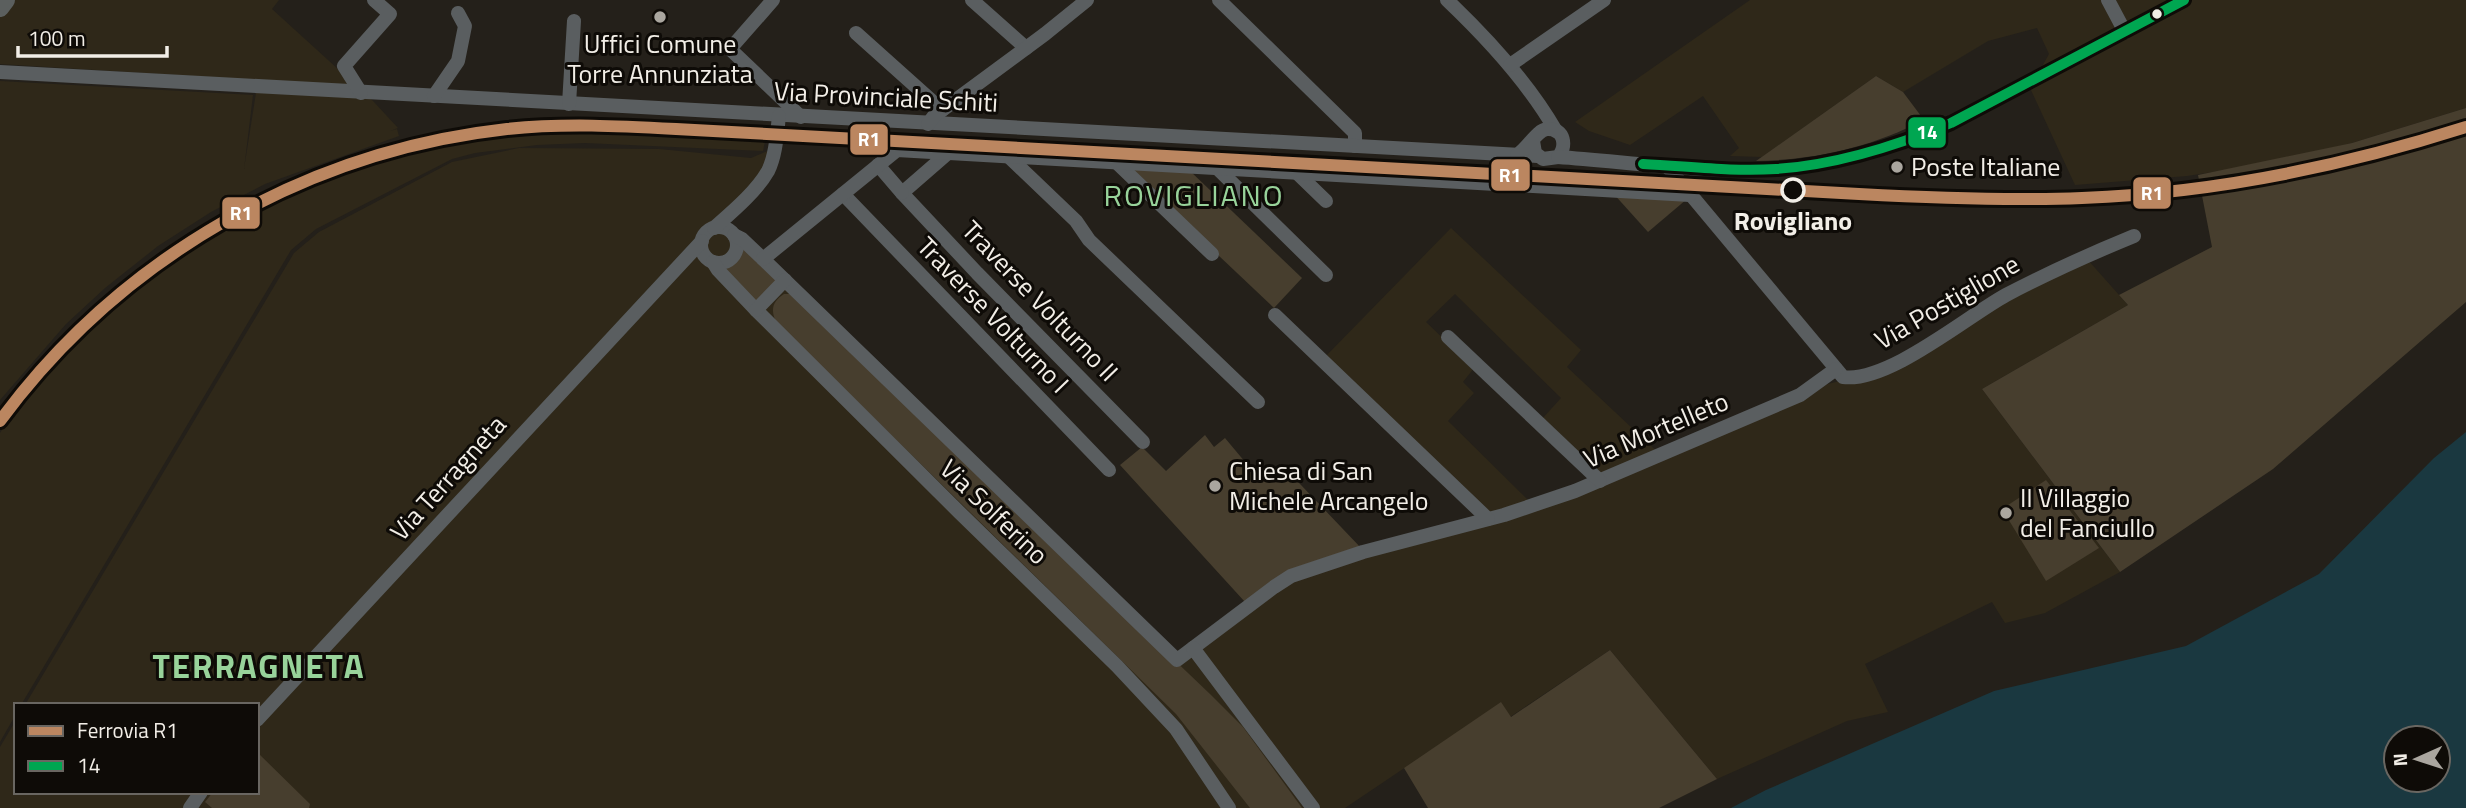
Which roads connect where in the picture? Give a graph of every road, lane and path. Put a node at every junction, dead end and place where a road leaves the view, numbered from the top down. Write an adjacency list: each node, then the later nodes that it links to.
1 (6, 0): 11 (main road)
2 (374, 0): 19 (street)
3 (773, 0): 25 (street)
4 (972, 0): 16 (street)
5 (1087, 0): 16 (street)
6 (1219, 0): 29 (street)
7 (1604, 0): 17 (street)
8 (2108, 0): 14 (street)
9 (2183, 0): 14 (street)
10 (1453, 2): 17 (street)
11 (0, 8)
12 (458, 13): 20 (street)
13 (574, 21): 21 (street)
14 (2125, 32): 36 (street)
15 (856, 33): 22 (street)
16 (1026, 48): 22 (street)
17 (1510, 65): 23 (street)
18 (0, 72): 19 (street, Via Provinciale Schiti)
19 (362, 93): 20 (street, Via Provinciale Schiti)
20 (434, 96): 21 (street, Via Provinciale Schiti)
21 (569, 104): 24 (street, Via Provinciale Schiti)
22 (942, 110): 26 (street)
23 (1543, 110): 27 (street); 28 (street)
24 (779, 116): 25 (street, Via Provinciale Schiti); 43 (street)
25 (801, 117): 26 (street, Via Provinciale Schiti)
26 (928, 124): 29 (street, Via Provinciale Schiti)
27 (1535, 137): 28 (street); 31 (street); 32 (street)
28 (1559, 144): 32 (street, Via Provinciale Schiti); 36 (street)
29 (1355, 146): 31 (street, Via Provinciale Schiti)
30 (948, 153): 33 (street); 35 (street); 39 (street)
31 (1517, 155): 32 (street, Via Provinciale Schiti)
32 (1538, 156)
33 (1009, 157): 34 (street); 54 (street)
34 (1117, 163): 37 (street); 46 (street)
35 (878, 165): 39 (street, Traverse Volturno II); 40 (street)
36 (1666, 165): 41 (street)
37 (1217, 169): 38 (street); 48 (street)
38 (1296, 172): 41 (street); 42 (street)
39 (902, 192): 55 (street, Traverse Volturno II)
40 (843, 194): 47 (street); 56 (street, Traverse Volturno I)
41 (1690, 195): 53 (street)
42 (1326, 201)
43 (725, 231): 45 (street); 45 (street); 47 (street, Via Solferino)
44 (2134, 236): 53 (street, Via Postiglione)
45 (707, 253): 50 (street, Via Solferino); 61 (street, Via Terragneta)
46 (1212, 254)
47 (763, 259): 49 (street, Via Solferino)
48 (1326, 275)
49 (785, 280): 50 (street); 60 (street, Via Solferino)
50 (756, 310): 62 (street, Via Solferino)
51 (1275, 315): 58 (street)
52 (1448, 337): 57 (street)
53 (1836, 369): 57 (street, Via Mortelleto)
54 (1258, 402)
55 (1143, 442)
56 (1109, 470)
57 (1600, 481): 58 (street, Via Mortelleto)
58 (1488, 519): 59 (street, Via Mortelleto)
59 (1193, 648): 60 (street, Via Mortelleto); 63 (street)
60 (1177, 660)
61 (259, 718)
62 (1228, 808)
63 (1313, 808)

